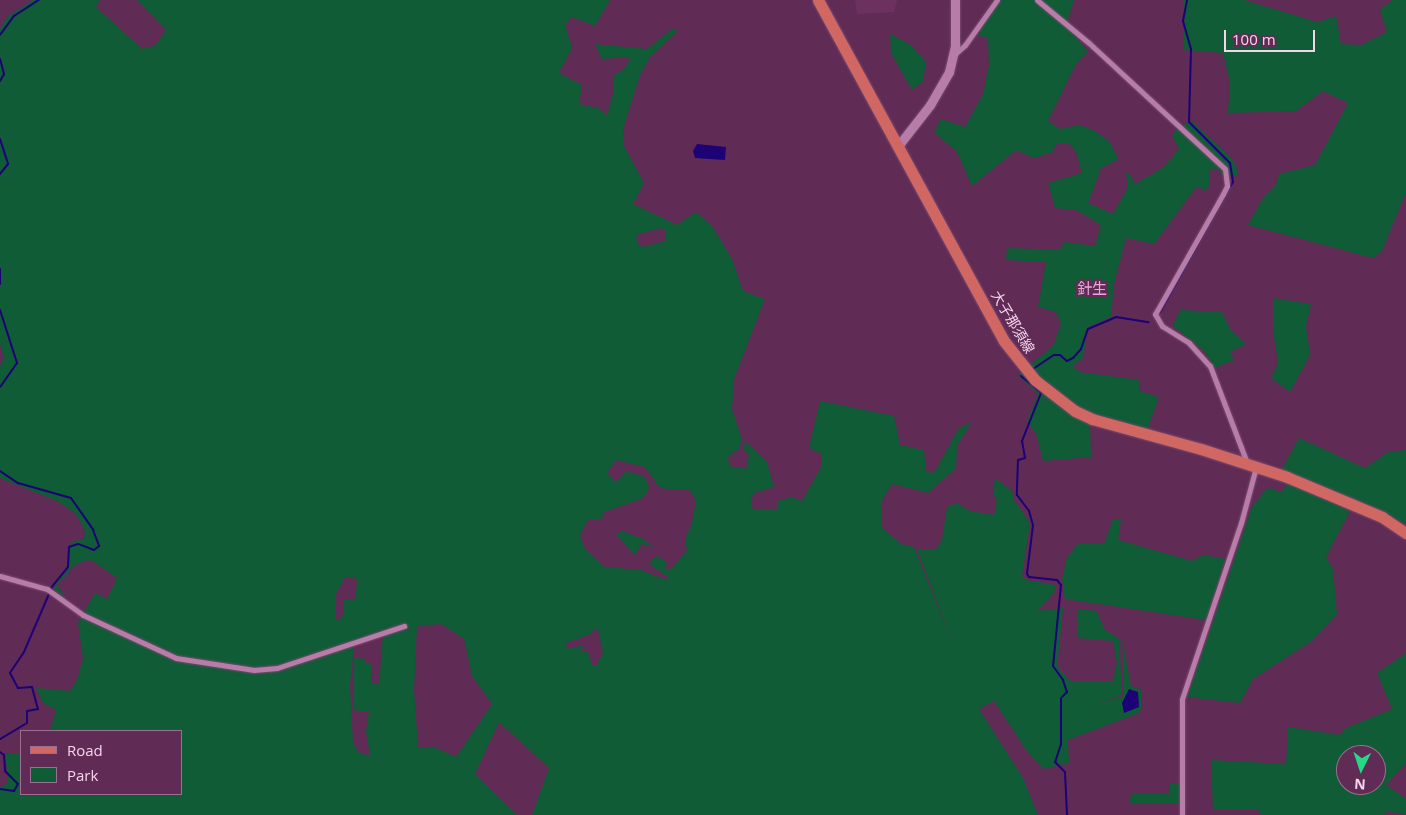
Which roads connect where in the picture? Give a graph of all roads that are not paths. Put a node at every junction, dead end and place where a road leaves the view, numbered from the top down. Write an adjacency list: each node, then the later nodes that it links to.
1 (818, 0): 6 (main road, 大子那須線)
2 (955, 0): 5 (street)
3 (997, 0): 5 (street)
4 (1037, 0): 7 (street)
5 (954, 55): 6 (street)
6 (898, 146): 7 (main road, 大子那須線)
7 (1252, 466): 8 (main road, 大子那須線); 11 (street)
8 (1406, 533)
9 (0, 576): 10 (street)
10 (404, 626)
11 (1182, 815)

